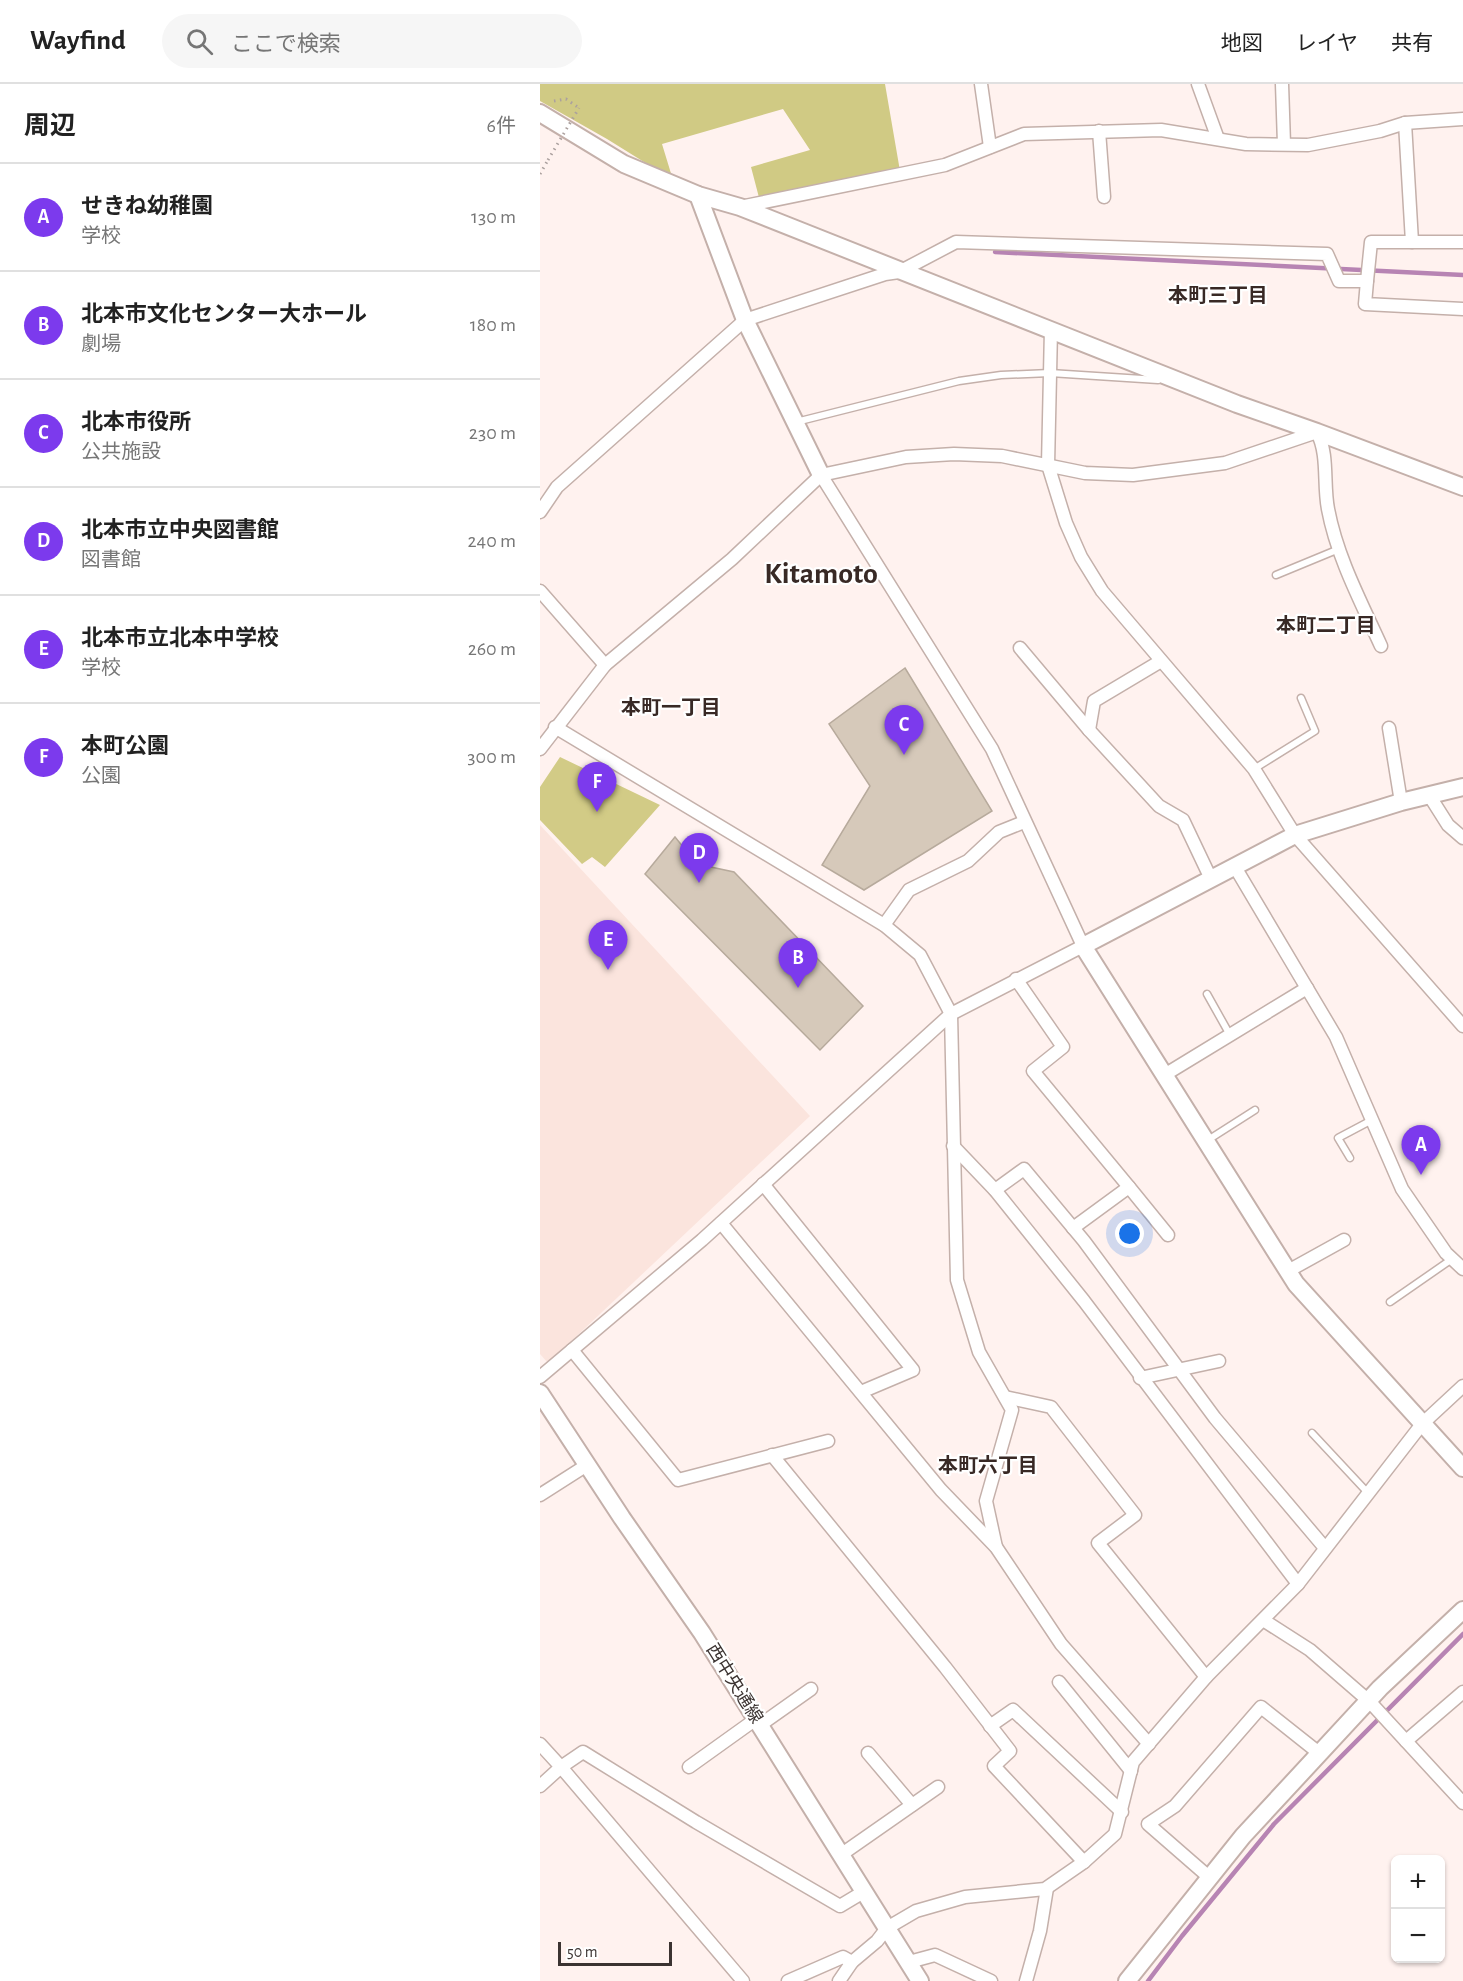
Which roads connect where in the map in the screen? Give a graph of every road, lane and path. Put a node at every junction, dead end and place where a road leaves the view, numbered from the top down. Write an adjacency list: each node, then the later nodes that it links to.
1 (981, 84): 11 (street)
2 (1198, 84): 9 (street)
3 (1282, 84): 10 (street)
4 (554, 101): 12 (path, bridge)
5 (540, 113): 13 (street)
6 (1463, 119): 7 (street)
7 (1405, 123): 10 (street); 16 (street)
8 (1099, 131): 9 (street); 11 (street); 14 (street)
9 (1218, 139): 10 (street)
10 (1284, 144)
11 (990, 147): 15 (street)
12 (540, 174)
13 (698, 195): 15 (street); 21 (street)
14 (1104, 197)
15 (740, 207): 18 (street)
16 (1412, 242): 17 (street); 19 (street)
17 (1463, 242)
18 (899, 272): 19 (street); 21 (street); 22 (street)
19 (1367, 281): 20 (street)
20 (1463, 309)
21 (745, 320): 25 (street); 30 (street)
22 (1051, 329): 23 (street); 24 (street)
23 (1050, 373): 24 (lane); 25 (lane); 27 (street)
24 (1180, 381): 26 (street)
25 (795, 422): 28 (street)
26 (1317, 432): 27 (street); 29 (street); 31 (street)
27 (1048, 465): 28 (street); 36 (street)
28 (820, 475): 37 (street); 47 (street)
29 (1463, 487)
30 (540, 512)
31 (1339, 549): 32 (lane); 34 (street)
32 (1276, 574)
33 (540, 591): 37 (street)
34 (1381, 646)
35 (1020, 648): 41 (street)
36 (1161, 661): 41 (street); 43 (street)
37 (605, 665): 39 (street)
38 (1300, 698): 43 (lane)
39 (555, 728): 42 (street); 52 (street)
40 (1389, 728): 46 (street)
41 (1089, 730): 51 (street)
42 (540, 749)
43 (1254, 769): 48 (street)
44 (1463, 787): 45 (street)
45 (1429, 795): 46 (street); 49 (street)
46 (1401, 802): 48 (street)
47 (1024, 822): 52 (street); 53 (street)
48 (1295, 835): 50 (street); 58 (street)
49 (1463, 838)
50 (1234, 867): 51 (street); 55 (street)
51 (1211, 879): 53 (street)
52 (884, 925): 57 (street)
53 (1083, 946): 54 (street); 60 (street)
54 (1016, 979): 57 (street); 67 (street)
55 (1307, 988): 59 (street); 62 (street)
56 (1207, 994): 59 (lane)
57 (951, 1014): 64 (street); 66 (street)
58 (1463, 1026)
59 (1230, 1035): 60 (street)
60 (1166, 1074): 63 (street)
61 (1255, 1110): 63 (lane)
62 (1372, 1120): 65 (lane); 73 (street)
63 (1207, 1140): 75 (street)
64 (953, 1146): 68 (street); 85 (street)
65 (1350, 1158)
66 (763, 1184): 69 (street); 83 (street)
67 (1129, 1187): 70 (street); 71 (street)
68 (995, 1191): 70 (street); 81 (street)
69 (721, 1223): 77 (street); 83 (street)
70 (1073, 1228): 79 (street)
71 (1168, 1235)
72 (1344, 1240): 75 (street)
73 (1452, 1259): 74 (street); 76 (lane)
74 (1463, 1269)
75 (1288, 1271): 86 (street)
76 (1390, 1302)
77 (572, 1350): 80 (street); 89 (street)
78 (1219, 1361): 79 (street)
79 (1180, 1369): 81 (street); 95 (street)
80 (540, 1377)
81 (1140, 1378): 96 (street)
82 (1463, 1386): 86 (street)
83 (861, 1392): 94 (street)
84 (540, 1393): 90 (street, 西中央通線)
85 (1005, 1397): 94 (street); 99 (street)
86 (1422, 1424): 91 (street); 92 (street)
87 (1312, 1432): 92 (lane)
88 (828, 1441): 89 (street)
89 (772, 1455): 105 (street)
90 (587, 1464): 93 (street); 104 (street, 西中央通線)
91 (1463, 1468)
92 (1368, 1493): 95 (street)
93 (540, 1495)
94 (996, 1547): 108 (street)
95 (1325, 1548): 96 (street)
96 (1298, 1584): 98 (street)
97 (1463, 1610): 103 (street)
98 (1263, 1620): 99 (street); 103 (street)
99 (1206, 1677): 108 (street)
100 (1059, 1683): 113 (street)
101 (811, 1689): 104 (street)
102 (1463, 1692): 106 (street)
103 (1370, 1701): 106 (street); 110 (street)
104 (758, 1722): 112 (street); 119 (street, 西中央通線)
105 (990, 1726): 118 (street); 120 (street)
106 (1406, 1742): 116 (street)
107 (540, 1744): 111 (street)
108 (1149, 1744): 113 (street)
109 (868, 1753): 117 (street)
110 (1319, 1753): 121 (street); 121 (street)
111 (561, 1767): 114 (street); 123 (street); 127 (street)
112 (689, 1767)
113 (1131, 1771): 118 (street)
114 (540, 1786)
115 (939, 1787): 117 (street)
116 (1462, 1800)
117 (912, 1805): 119 (street)
118 (1122, 1812): 120 (street)
119 (842, 1854): 123 (street, 西中央通線)
120 (1084, 1862): 122 (street)
121 (1210, 1878): 133 (street)
122 (1047, 1888): 124 (street); 132 (street)
123 (865, 1891): 124 (street, 西中央通線)
124 (887, 1928): 125 (street); 126 (street, 西中央通線)
125 (852, 1962): 128 (street); 129 (street)
126 (909, 1962): 130 (street, 西中央通線); 131 (street)
127 (743, 1981)
128 (788, 1981)
129 (838, 1981)
130 (920, 1981)
131 (991, 1981)
132 (1026, 1981)
133 (1127, 1981)

